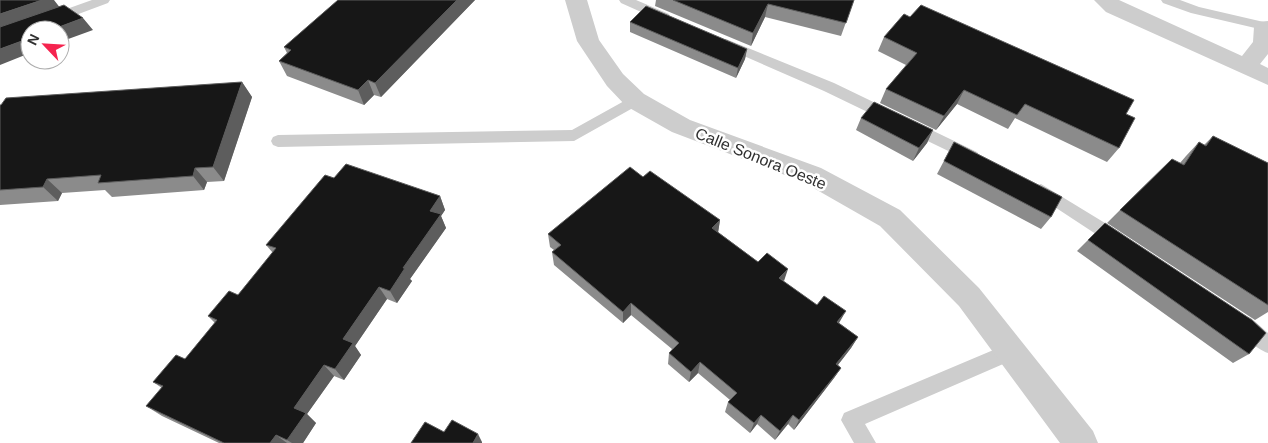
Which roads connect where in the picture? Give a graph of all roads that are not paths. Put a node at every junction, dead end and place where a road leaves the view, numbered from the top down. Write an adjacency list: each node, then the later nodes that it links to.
1 (104, 0): 6 (lane)
2 (576, 0): 12 (street, Calle Sonora Oeste)
3 (625, 0): 7 (lane)
4 (1105, 0): 10 (street)
5 (1167, 0): 8 (lane)
6 (49, 20)
7 (680, 23)
8 (1267, 27): 10 (street)
9 (716, 38): 14 (lane)
10 (1246, 67): 11 (street)
11 (1268, 77)
12 (635, 100): 13 (lane); 19 (street, Calle Sonora Oeste)
13 (278, 141)
14 (987, 164)
15 (1031, 185): 16 (lane)
16 (1129, 248)
17 (1235, 317): 18 (lane)
18 (1268, 345)
19 (1010, 352): 20 (lane); 21 (street, Calle Sonora Oeste)
20 (866, 443)
21 (1081, 443)

